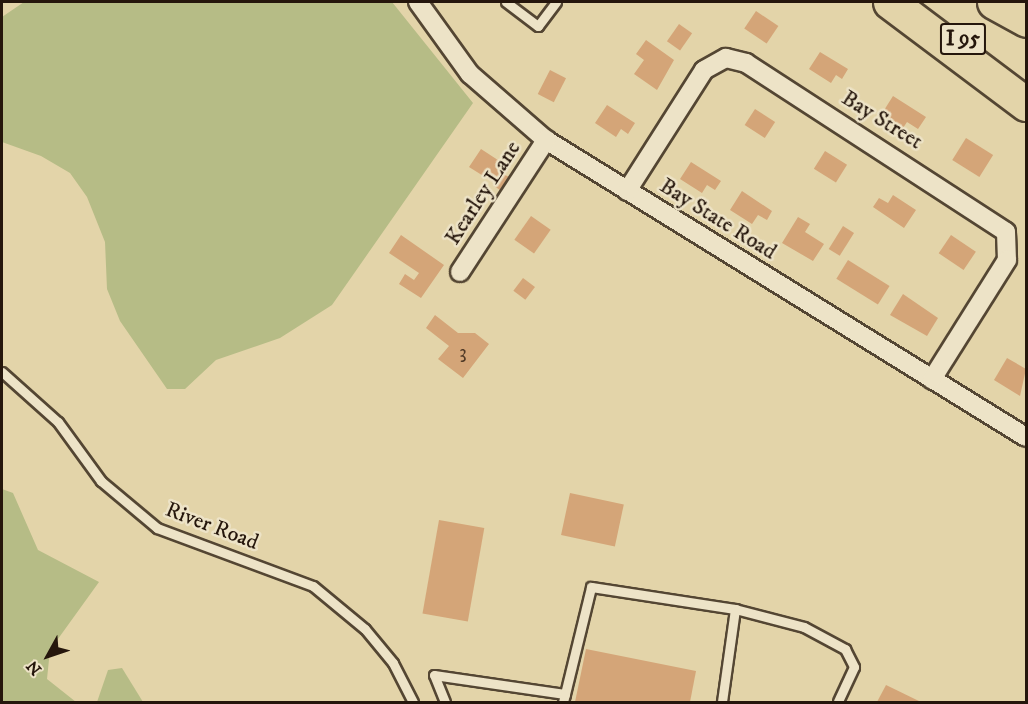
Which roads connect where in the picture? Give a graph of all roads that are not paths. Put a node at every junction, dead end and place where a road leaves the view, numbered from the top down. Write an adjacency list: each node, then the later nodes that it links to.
1 (418, 2): 10 (street, Bay State Road)
2 (506, 2): 3 (lane)
3 (556, 2)
4 (890, 2): 9 (highway)
5 (900, 2): 8 (highway, I 95)
6 (994, 2): 7 (highway, I 95)
7 (1026, 20)
8 (1026, 75)
9 (1026, 104)
10 (546, 140): 11 (street, Bay State Road); 12 (street, Kearley Lane)
11 (627, 191): 14 (street, Bay State Road); 14 (street, Bay Street)
12 (460, 272)
13 (2, 372): 18 (lane, River Road)
14 (932, 379): 15 (street, Bay State Road)
15 (1026, 437)
16 (735, 609): 17 (lane); 20 (lane); 21 (lane)
17 (564, 698): 19 (lane)
18 (413, 702)
19 (445, 702)
20 (722, 702)
21 (838, 702)

